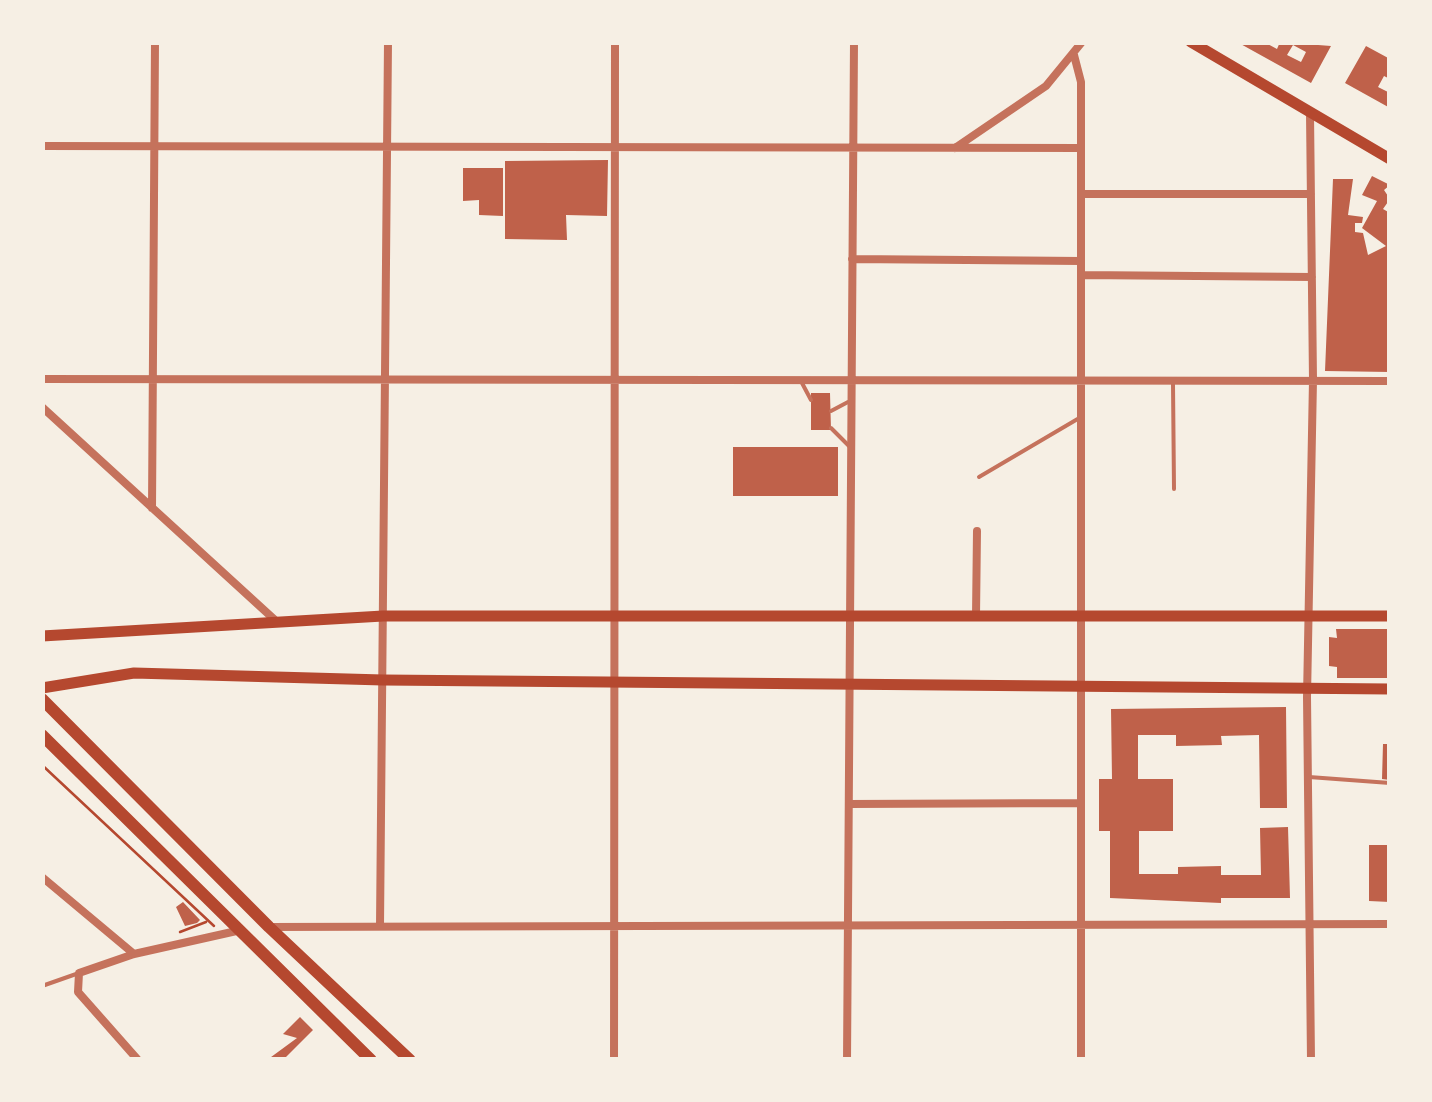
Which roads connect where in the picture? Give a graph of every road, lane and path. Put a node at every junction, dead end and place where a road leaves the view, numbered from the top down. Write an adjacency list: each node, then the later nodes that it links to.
1 (155, 42): 10 (street)
2 (388, 42): 11 (street)
3 (616, 42): 12 (street)
4 (854, 42): 13 (street)
5 (1082, 42): 7 (street)
6 (1190, 42): 8 (main road)
7 (1074, 55): 14 (street); 15 (street)
8 (1310, 114): 16 (main road); 18 (street)
9 (42, 146): 10 (street)
10 (154, 146): 11 (street); 26 (street)
11 (388, 147): 12 (street); 23 (street)
12 (615, 148): 13 (street); 25 (street)
13 (853, 148): 14 (street); 19 (street)
14 (955, 148): 15 (street)
15 (1081, 148): 17 (street)
16 (1390, 159)
17 (1081, 194): 18 (street); 20 (street)
18 (1311, 194): 22 (street)
19 (852, 259): 20 (street); 28 (street)
20 (1081, 261): 21 (street)
21 (1081, 275): 22 (street); 29 (street)
22 (1312, 277): 31 (street)
23 (386, 376): 25 (street); 26 (street); 46 (street)
24 (42, 378): 26 (street)
25 (616, 378): 27 (street); 44 (street)
26 (153, 379): 42 (street)
27 (799, 379): 28 (street); 33 (lane)
28 (850, 380): 29 (street); 34 (street)
29 (1081, 380): 30 (street); 37 (street)
30 (1173, 380): 31 (street); 41 (lane)
31 (1313, 380): 32 (street); 45 (street)
32 (1390, 381)
33 (811, 400)
34 (850, 400): 36 (lane); 39 (street)
35 (42, 407): 42 (street)
36 (830, 412)
37 (1081, 417): 40 (lane); 50 (street)
38 (830, 428): 39 (lane)
39 (850, 447): 47 (street)
40 (979, 477)
41 (1174, 489)
42 (152, 508): 51 (street)
43 (977, 531): 48 (street)
44 (616, 613): 46 (main road); 47 (main road); 54 (street)
45 (1308, 615): 49 (main road); 50 (main road); 58 (street)
46 (383, 616): 51 (main road); 53 (street)
47 (850, 616): 48 (main road); 55 (street)
48 (976, 616): 50 (main road)
49 (1390, 616)
50 (1081, 617): 57 (street)
51 (276, 622): 52 (main road)
52 (42, 636)
53 (383, 680): 54 (main road); 56 (main road); 72 (street)
54 (616, 682): 55 (main road); 73 (street)
55 (850, 684): 57 (main road); 66 (street)
56 (42, 688)
57 (1081, 688): 58 (main road); 65 (street)
58 (1308, 688): 59 (main road); 63 (street)
59 (1390, 689)
60 (42, 699): 71 (main road)
61 (42, 735): 76 (main road)
62 (42, 765): 68 (path)
63 (1308, 777): 64 (lane); 69 (street)
64 (1390, 783)
65 (1081, 803): 66 (street); 75 (street)
66 (849, 804): 74 (street)
67 (42, 877): 80 (street)
68 (209, 921): 77 (path); 78 (path)
69 (1310, 924): 70 (street); 75 (street); 89 (street)
70 (1390, 924)
71 (270, 926): 72 (street); 79 (main road)
72 (380, 926): 73 (street)
73 (617, 926): 74 (street); 86 (street)
74 (848, 926): 75 (street); 87 (street)
75 (1081, 926): 88 (street)
76 (241, 930): 78 (street); 79 (main road); 84 (main road)
77 (176, 933)
78 (223, 934): 80 (street)
79 (285, 941): 85 (main road)
80 (134, 954): 81 (street)
81 (80, 973): 82 (lane); 83 (street)
82 (42, 986)
83 (138, 1060)
84 (372, 1060)
85 (410, 1060)
86 (614, 1060)
87 (846, 1060)
88 (1081, 1060)
89 (1311, 1060)

